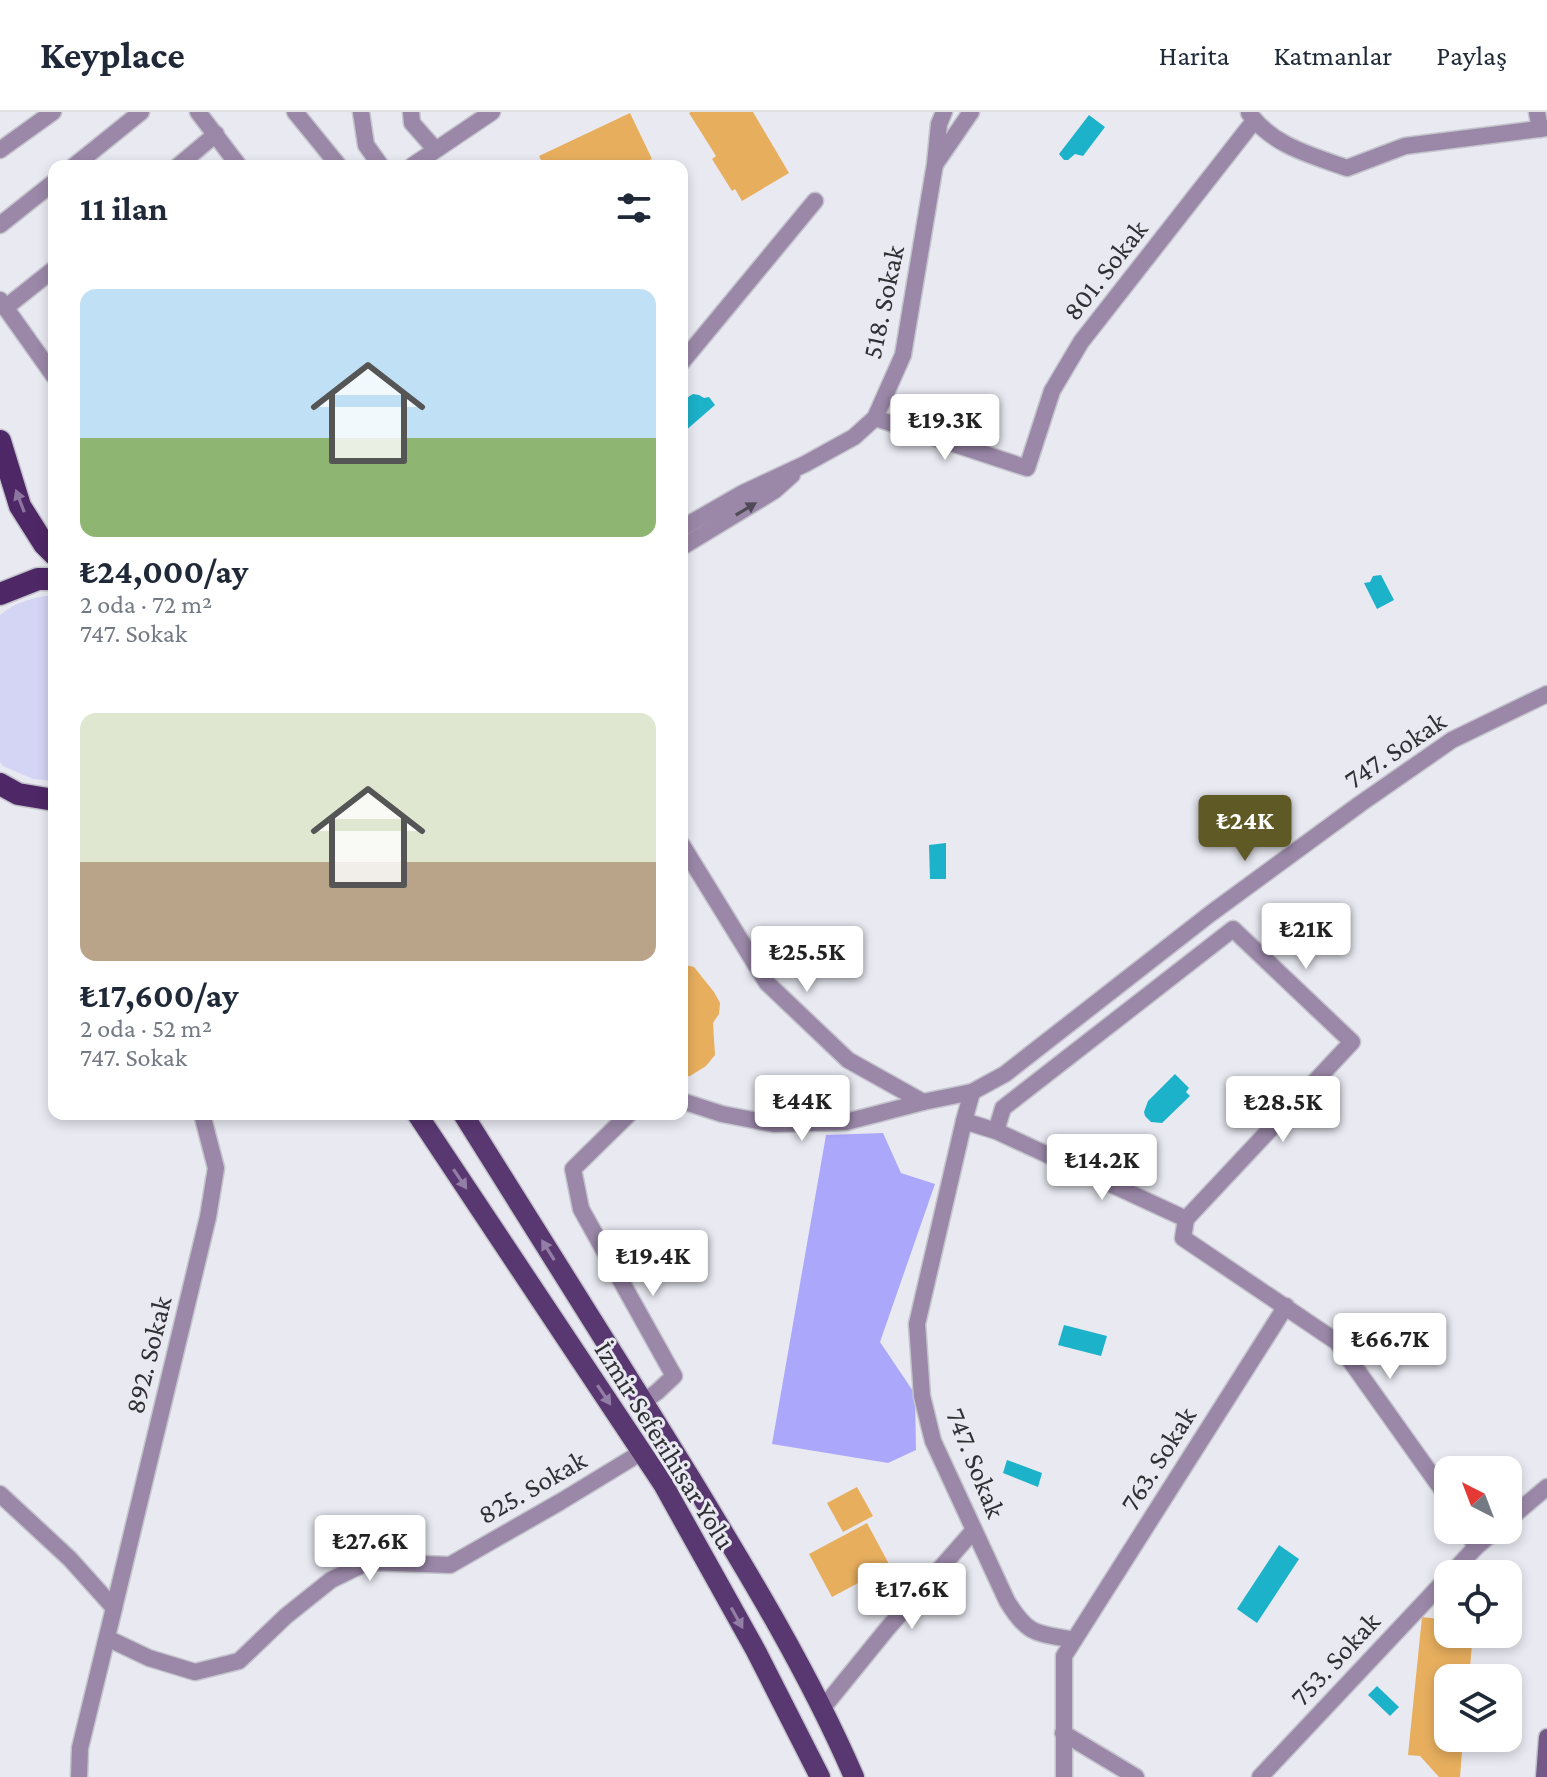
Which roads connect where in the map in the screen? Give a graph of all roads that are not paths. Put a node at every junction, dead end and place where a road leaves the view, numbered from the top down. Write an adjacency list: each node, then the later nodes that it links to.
1 (53, 112): 14 (street)
2 (141, 112): 15 (street)
3 (198, 112): 12 (street)
4 (295, 112): 18 (street)
5 (361, 112): 19 (street)
6 (411, 112): 13 (street)
7 (944, 112): 21 (street, 518. Sokak)
8 (971, 112): 21 (street)
9 (489, 113): 13 (street)
10 (1251, 116): 11 (street); 29 (street, 801. Sokak)
11 (1541, 123)
12 (216, 134): 16 (street); 17 (street)
13 (435, 149): 20 (street)
14 (0, 150)
15 (81, 160)
16 (185, 160)
17 (235, 160)
18 (334, 160)
19 (377, 160)
20 (420, 160)
21 (935, 164): 29 (street, 518. Sokak)
22 (48, 187): 24 (street)
23 (815, 201): 27 (street)
24 (0, 225)
25 (48, 273): 26 (street)
26 (3, 304): 28 (street)
27 (688, 355)
28 (48, 368)
29 (875, 418): 31 (street, 518. Sokak)
30 (0, 441): 34 (highway, one-way to 30)
31 (805, 464): 32 (street, 518. Sokak); 33 (street, 518. Sokak, one-way to 31)
32 (688, 525)
33 (688, 543)
34 (48, 548)
35 (48, 579): 36 (highway)
36 (0, 594)
37 (1547, 694): 41 (street, 747. Sokak)
38 (0, 784): 39 (highway)
39 (48, 799)
40 (688, 855): 42 (street)
41 (972, 1092): 42 (street, 747. Sokak); 48 (street, 747. Sokak)
42 (923, 1102): 43 (street, 747. Sokak)
43 (688, 1103)
44 (204, 1120): 64 (street, 892. Sokak)
45 (421, 1120): 53 (main road, İzmir Seferihisar Yolu, one-way to 53)
46 (467, 1120): 52 (main road, İzmir Seferihisar Yolu, one-way to 46)
47 (623, 1120): 52 (street)
48 (964, 1121): 49 (street); 58 (street, 747. Sokak)
49 (996, 1131): 50 (street); 50 (street)
50 (1186, 1219): 51 (street)
51 (1286, 1306): 54 (street); 66 (street, 763. Sokak)
52 (643, 1402): 67 (main road, İzmir Seferihisar Yolu)
53 (642, 1452): 65 (street, 825. Sokak); 71 (main road, İzmir Seferihisar Yolu, one-way to 71)
54 (1434, 1478)
55 (1547, 1487): 57 (street)
56 (0, 1494): 64 (street)
57 (1522, 1508)
58 (974, 1530): 66 (street, 747. Sokak); 67 (street)
59 (1474, 1544): 61 (street)
60 (1480, 1544): 61 (street, 753. Sokak)
61 (1476, 1547): 62 (street, 753. Sokak)
62 (1463, 1560)
63 (1434, 1591): 75 (street, 753. Sokak)
64 (114, 1608): 65 (street, 892. Sokak)
65 (107, 1638): 70 (street, 892. Sokak)
66 (1074, 1640): 68 (street)
67 (822, 1709): 72 (main road, İzmir Seferihisar Yolu)
68 (1063, 1733): 73 (street); 74 (street)
69 (1547, 1737): 76 (main road)
70 (79, 1777)
71 (820, 1777)
72 (854, 1777)
73 (1064, 1777)
74 (1136, 1777)
75 (1260, 1777)
76 (1544, 1777)

